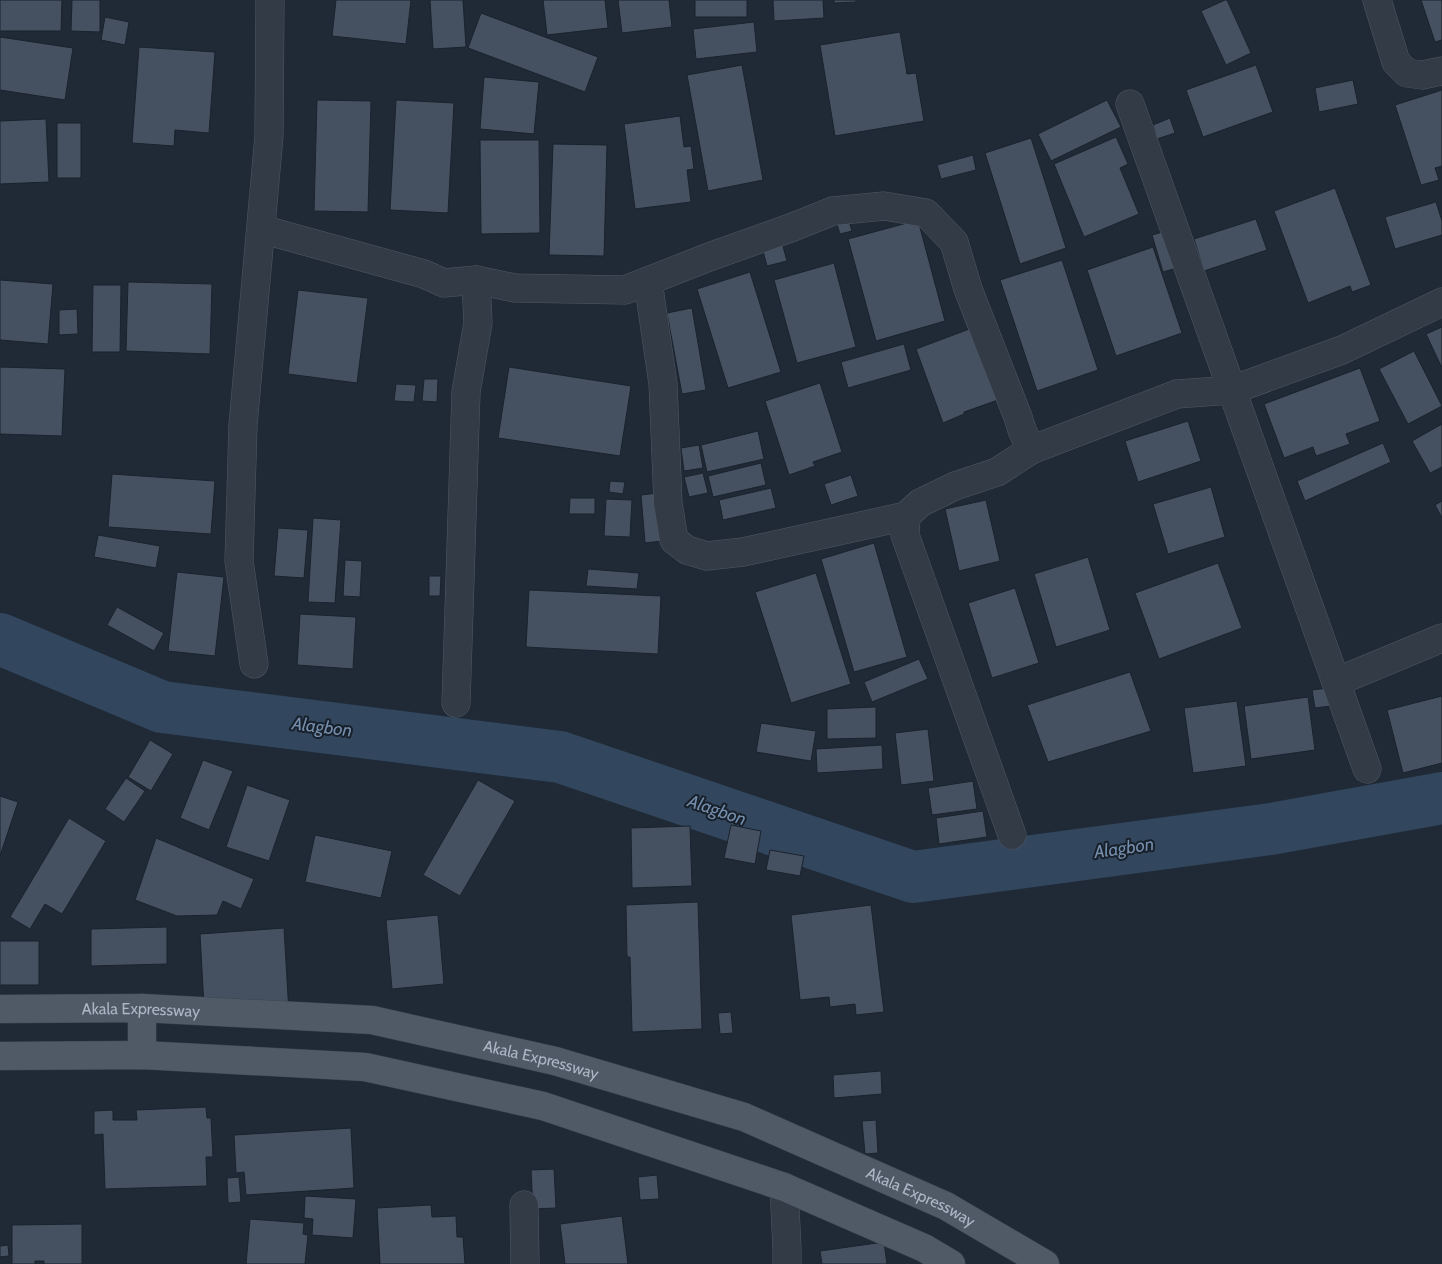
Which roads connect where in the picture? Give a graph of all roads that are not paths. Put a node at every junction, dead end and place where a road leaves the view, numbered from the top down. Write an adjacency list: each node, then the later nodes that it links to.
1 (270, 0): 5 (street)
2 (1377, 0): 3 (street)
3 (1442, 71)
4 (1130, 104): 9 (street)
5 (261, 229): 6 (street); 13 (street)
6 (476, 280): 7 (street); 15 (street)
7 (648, 281): 10 (street); 11 (street)
8 (1442, 302): 9 (street)
9 (1232, 390): 10 (street); 14 (street)
10 (1031, 450): 11 (street)
11 (906, 516): 17 (street)
12 (1442, 638): 14 (street)
13 (254, 664)
14 (1336, 682): 16 (street)
15 (456, 703)
16 (1367, 769)
17 (1012, 835)
18 (142, 1008): 19 (main road, Akala Expressway); 20 (main road); 27 (main road, Akala Expressway)
19 (0, 1009)
20 (142, 1055): 21 (main road); 22 (main road)
21 (0, 1056)
22 (784, 1188): 25 (street); 26 (main road)
23 (524, 1205): 24 (street)
24 (525, 1264)
25 (787, 1264)
26 (951, 1264)
27 (1045, 1264)

